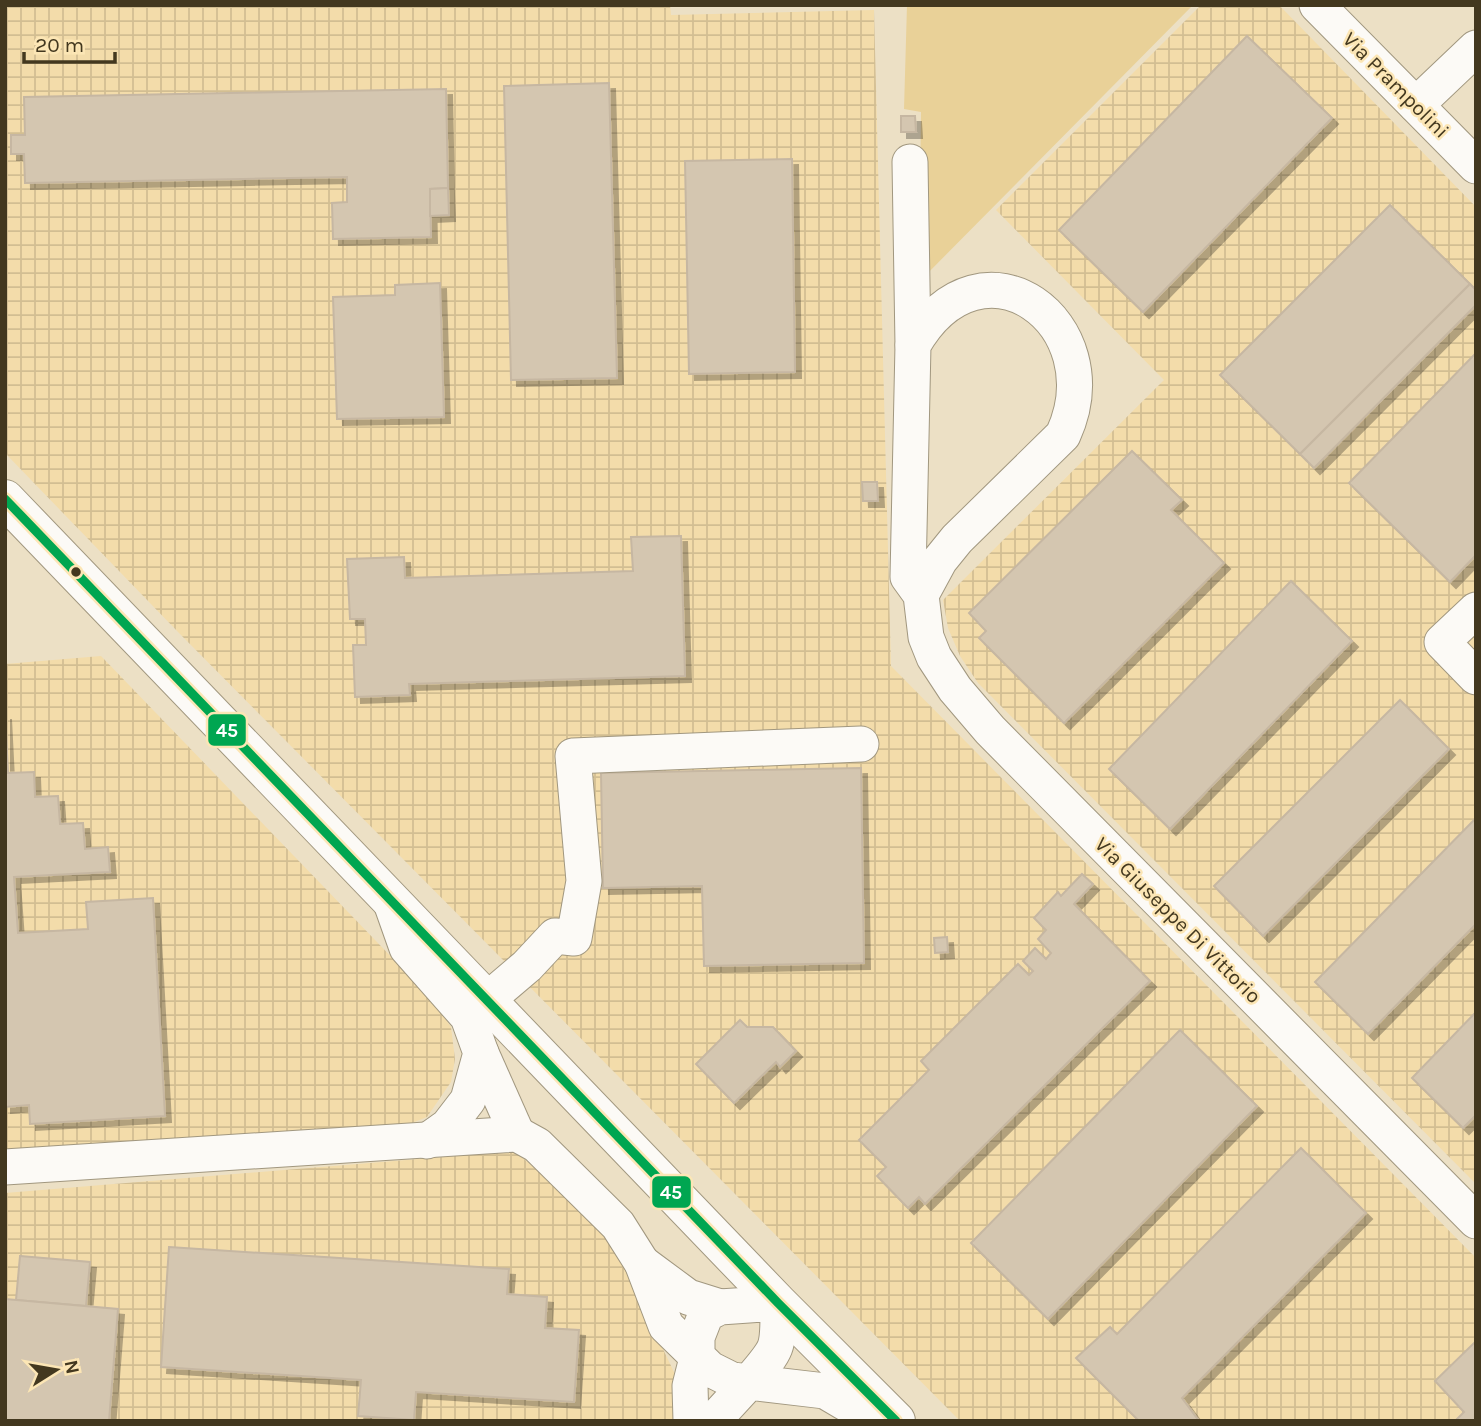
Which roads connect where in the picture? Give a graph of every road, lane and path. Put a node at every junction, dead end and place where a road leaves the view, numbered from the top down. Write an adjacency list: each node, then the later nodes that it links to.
1 (1317, 5): 3 (street, Via Prampolini)
2 (1476, 48): 3 (street)
3 (1416, 105): 5 (street, Via Prampolini)
4 (910, 162): 6 (street, Via Giuseppe Di Vittorio)
5 (1476, 166)
6 (913, 345): 8 (street, Via Giuseppe Di Vittorio); 8 (street)
7 (5, 499): 12 (main road)
8 (921, 595): 18 (street, Via Giuseppe Di Vittorio)
9 (1476, 610): 10 (street)
10 (1476, 677)
11 (861, 744): 13 (street)
12 (389, 897): 13 (main road); 14 (street)
13 (487, 1000): 20 (main road)
14 (481, 1053): 15 (street); 16 (street)
15 (517, 1134): 16 (street); 19 (street)
16 (427, 1141): 17 (street)
17 (5, 1167)
18 (1476, 1221)
19 (642, 1263): 21 (street); 22 (street)
20 (778, 1303): 21 (street); 23 (street); 27 (main road)
21 (720, 1307): 22 (street)
22 (697, 1357): 23 (street); 24 (street)
23 (749, 1382): 25 (street); 26 (street)
24 (691, 1421)
25 (713, 1421)
26 (876, 1421)
27 (897, 1421)

